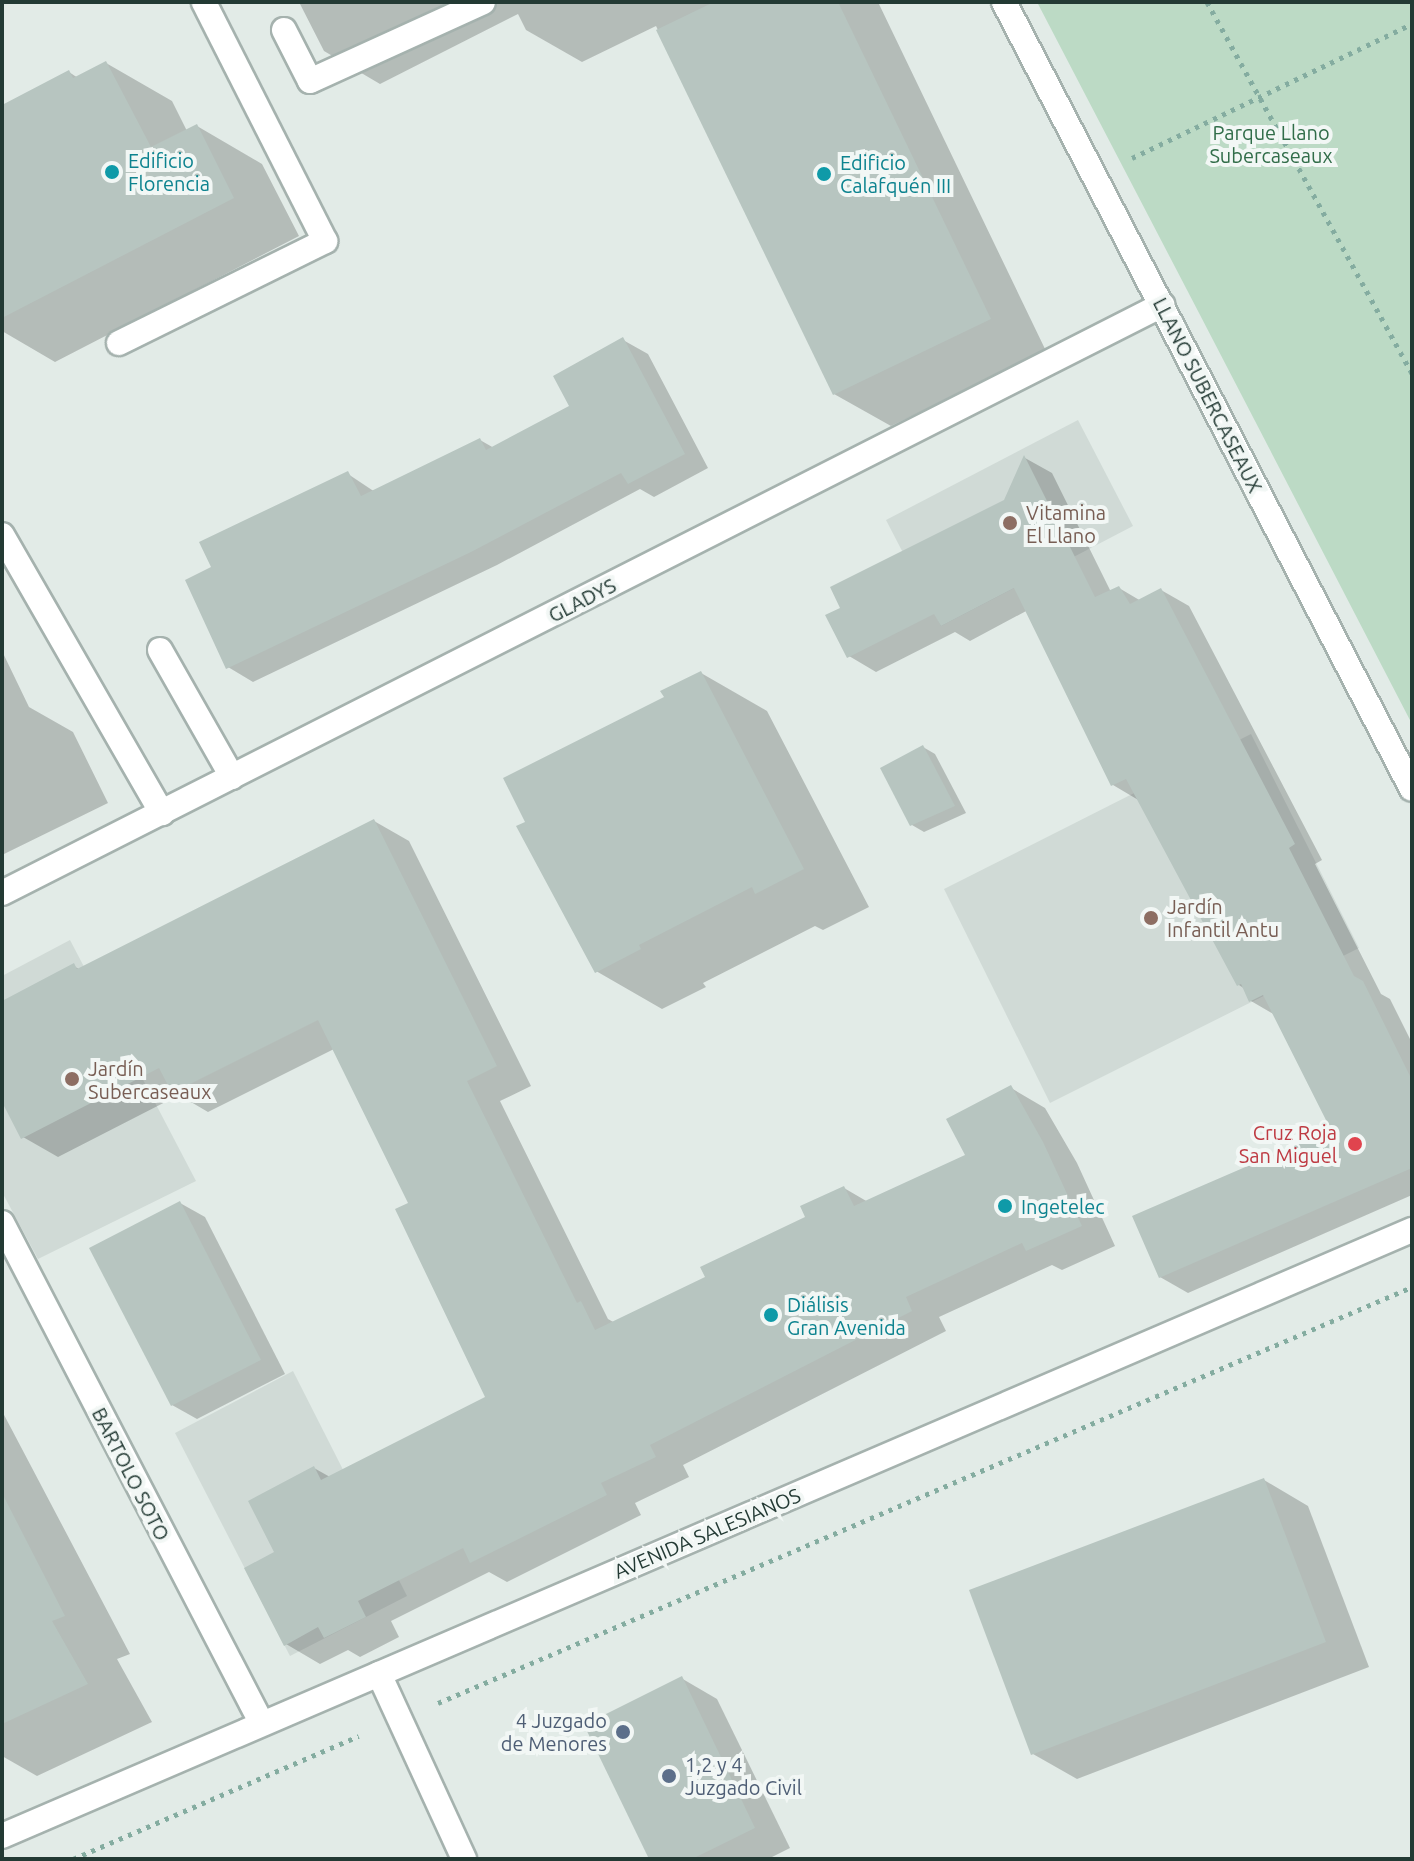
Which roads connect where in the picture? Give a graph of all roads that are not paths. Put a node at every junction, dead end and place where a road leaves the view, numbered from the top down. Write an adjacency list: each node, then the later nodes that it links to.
1 (204, 2): 6 (street)
2 (483, 2): 4 (street)
3 (1004, 2): 5 (street, LLANO SUBERCASEAUX)
4 (284, 30)
5 (1162, 305): 9 (street, GLADYS); 10 (street, LLANO SUBERCASEAUX)
6 (119, 343)
7 (2, 535): 11 (street)
8 (160, 650): 9 (street)
9 (232, 777): 11 (street, GLADYS)
10 (1412, 789)
11 (162, 813): 12 (street, GLADYS)
12 (2, 893)
13 (2, 1223): 16 (street, BARTOLO SOTO)
14 (1412, 1230): 15 (street, AVENIDA SALESIANOS)
15 (379, 1674): 16 (street, AVENIDA SALESIANOS); 18 (street)
16 (262, 1724): 17 (street, AVENIDA SALESIANOS)
17 (2, 1836)
18 (464, 1859)

